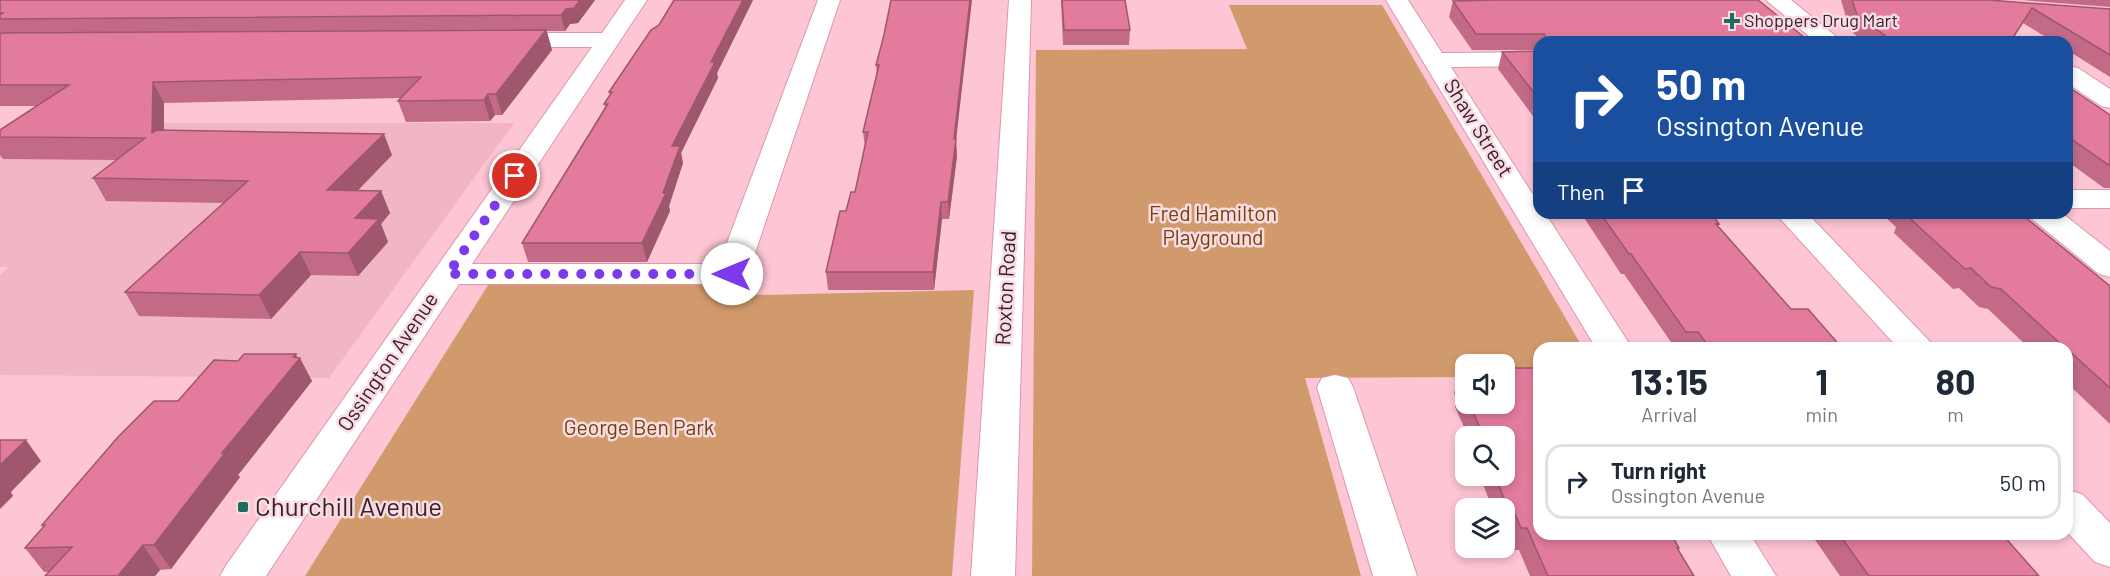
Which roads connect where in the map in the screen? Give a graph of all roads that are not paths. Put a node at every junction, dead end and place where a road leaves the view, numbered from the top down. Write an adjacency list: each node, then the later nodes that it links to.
1 (636, 0): 7 (street, Ossington Avenue)
2 (829, 0): 20 (street)
3 (1020, 0): 28 (street, Roxton Road)
4 (1397, 0): 10 (street, Shaw Street)
5 (1778, 0): 6 (street)
6 (1823, 36)
7 (609, 40): 8 (street); 20 (street, Ossington Avenue)
8 (482, 41)
9 (1533, 59): 10 (street)
10 (1435, 60): 15 (street, Shaw Street)
11 (2073, 76): 12 (street)
12 (2110, 100)
13 (2073, 199): 14 (street)
14 (2110, 199)
15 (1533, 218)
16 (1534, 219): 21 (street, Shaw Street)
17 (1796, 219): 22 (street)
18 (2050, 219): 19 (street)
19 (2110, 267)
20 (448, 274): 27 (street, Ossington Avenue)
21 (1610, 342)
22 (1912, 342)
23 (1335, 387): 29 (street)
24 (2073, 511): 26 (street)
25 (1732, 540): 30 (street)
26 (2110, 550)
27 (242, 576)
28 (993, 576)
29 (1395, 576)
30 (1754, 576)

